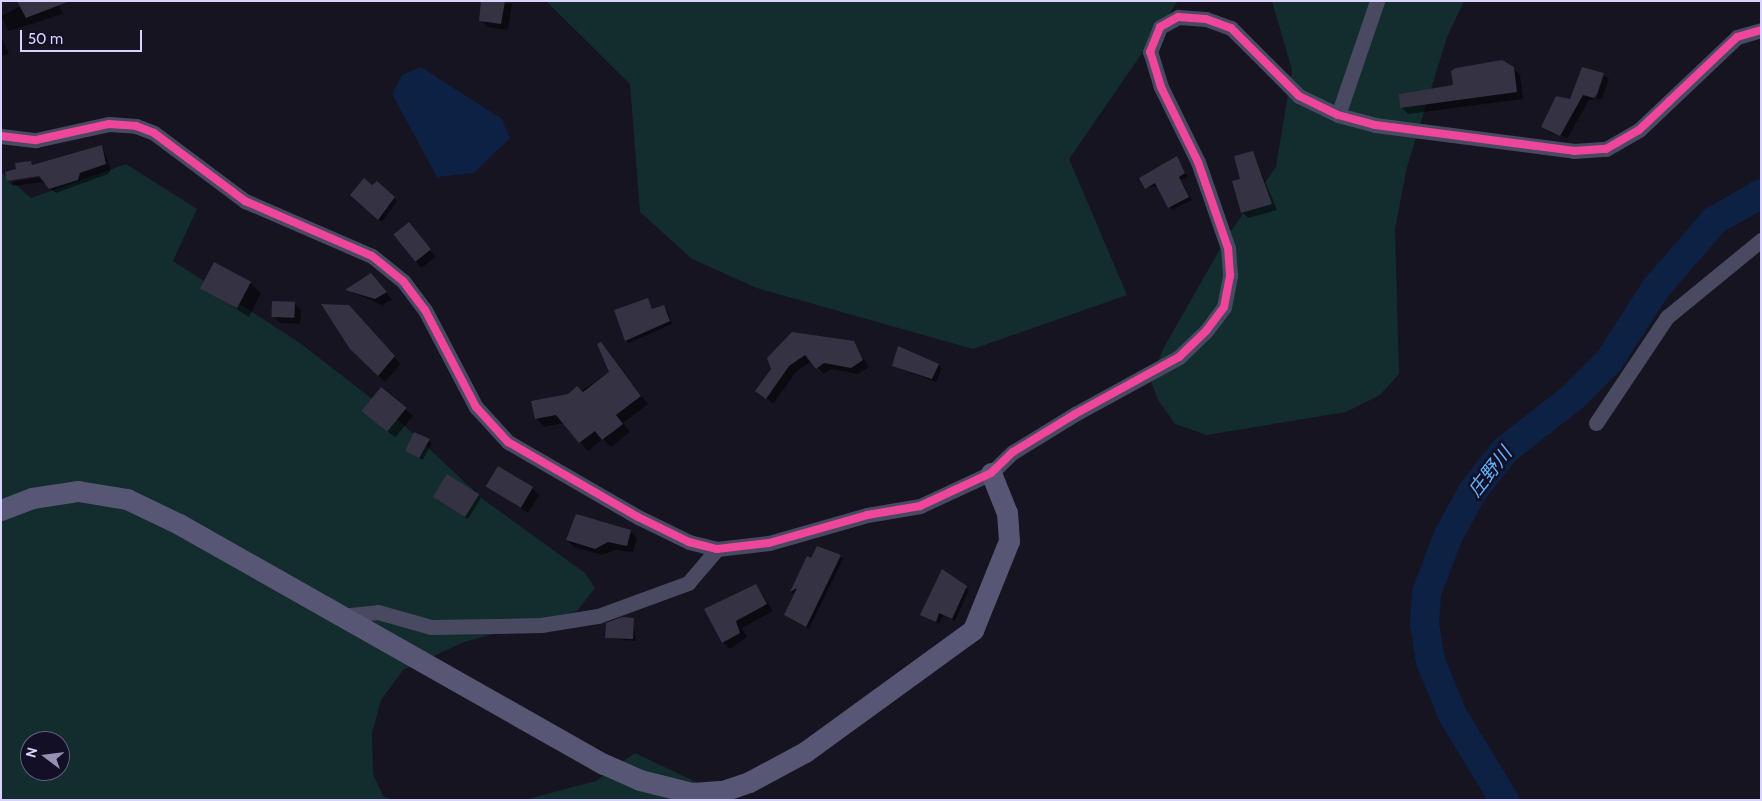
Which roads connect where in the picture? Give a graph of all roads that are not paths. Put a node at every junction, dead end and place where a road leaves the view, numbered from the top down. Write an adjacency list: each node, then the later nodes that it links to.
1 (1378, 1): 3 (street)
2 (1761, 30): 3 (street)
3 (1338, 115): 7 (street)
4 (1, 136): 9 (street)
5 (1761, 240): 6 (street)
6 (1596, 423)
7 (991, 473): 9 (street); 10 (street)
8 (1, 510): 10 (street)
9 (717, 550): 10 (street)
10 (339, 616)

